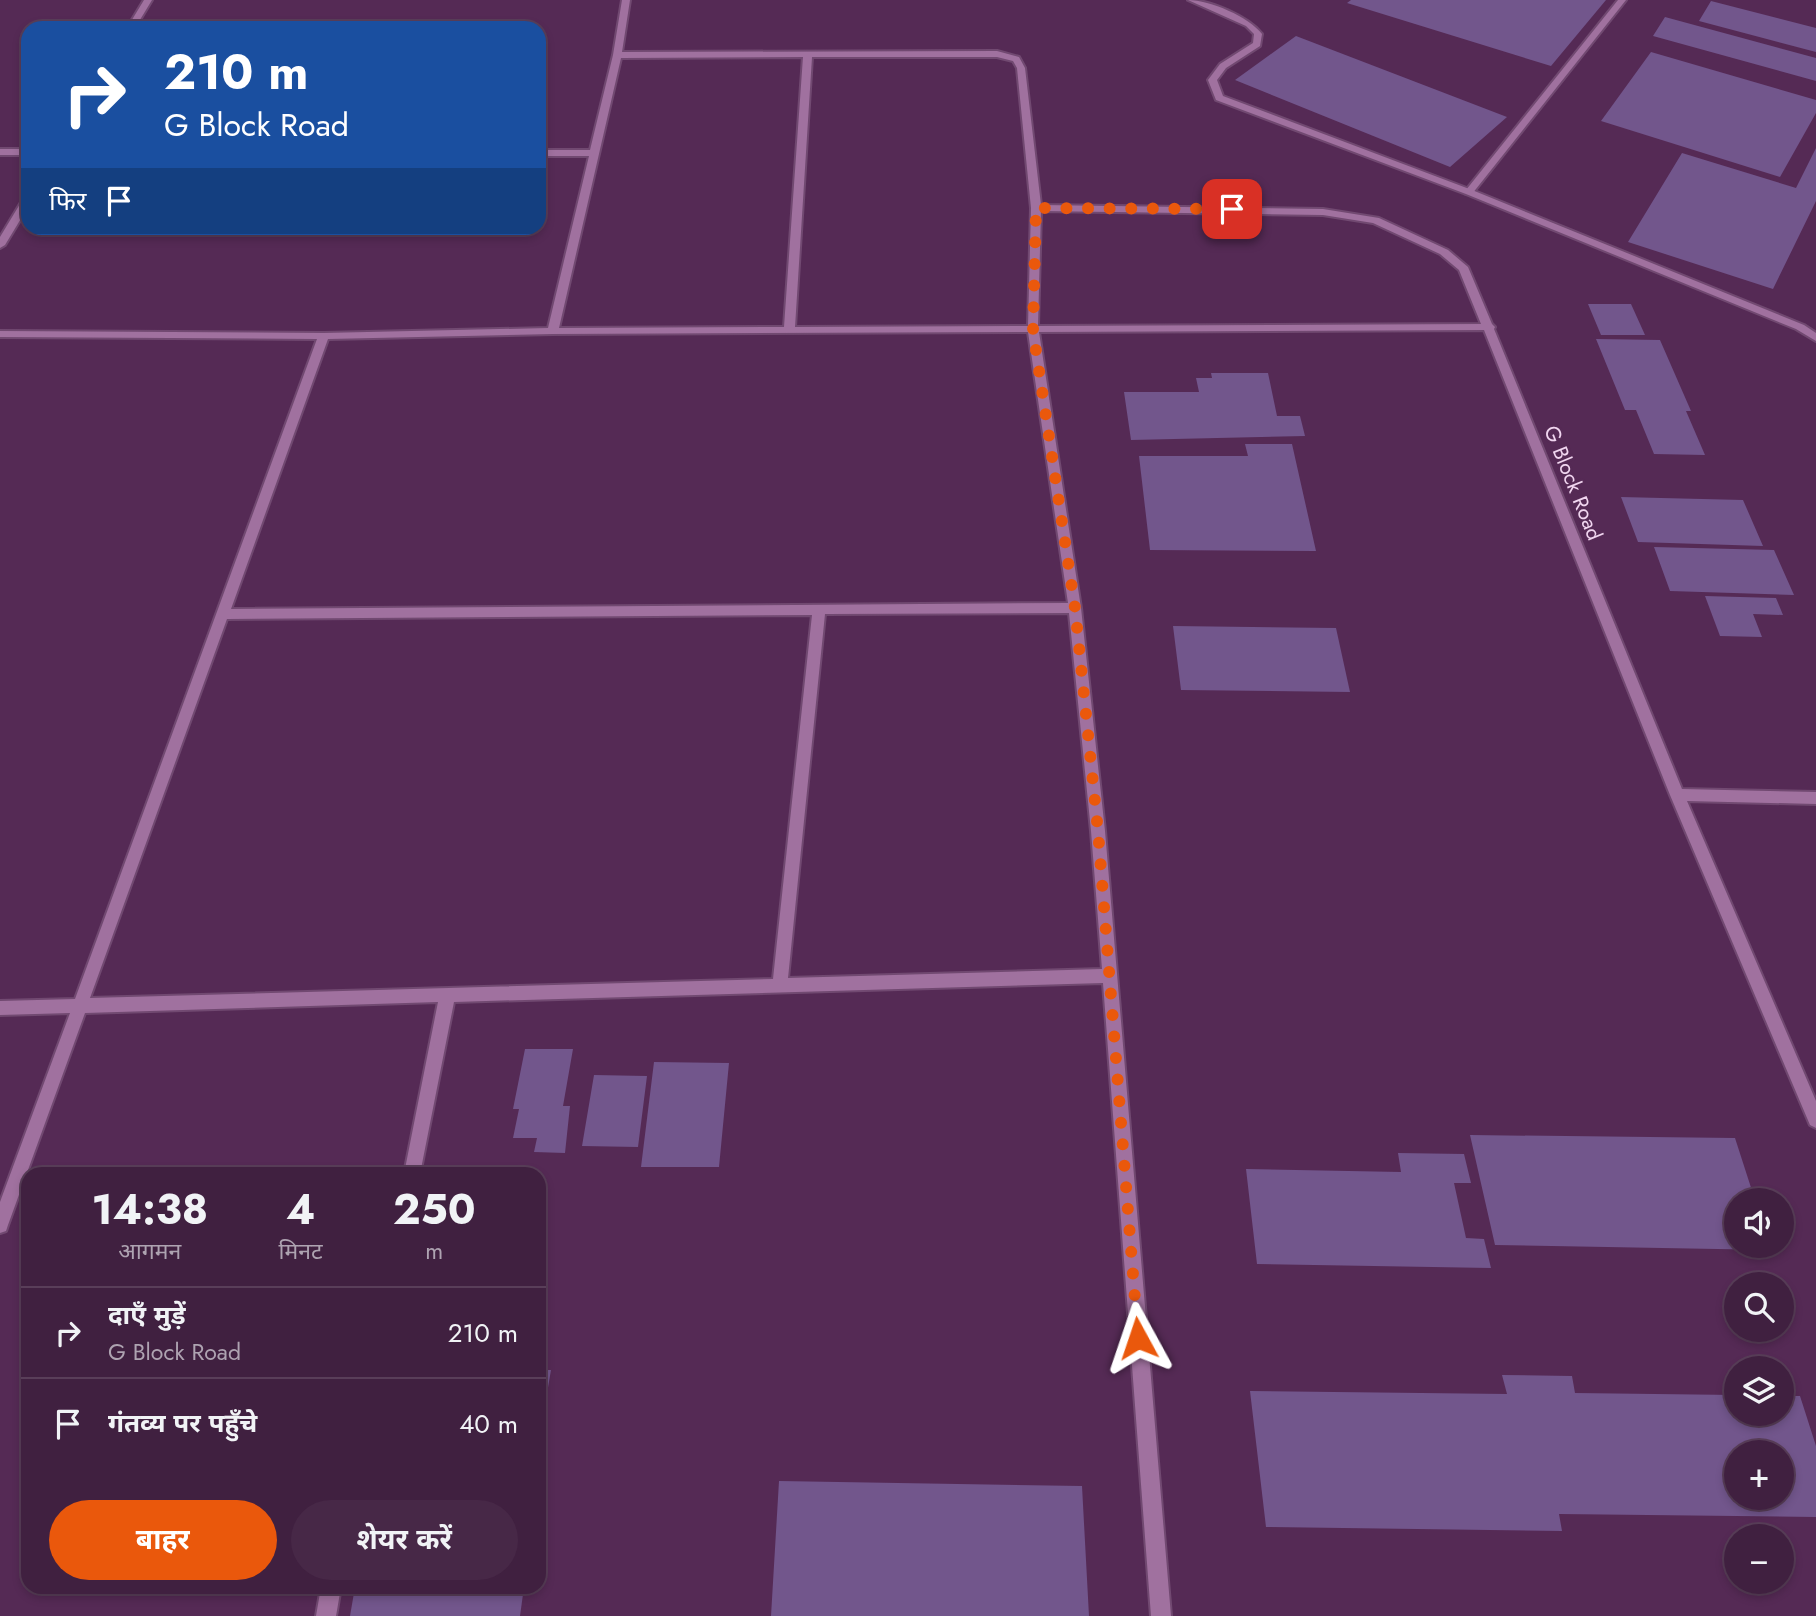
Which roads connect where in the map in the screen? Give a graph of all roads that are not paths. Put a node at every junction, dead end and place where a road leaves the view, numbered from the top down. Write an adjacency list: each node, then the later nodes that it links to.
1 (148, 0): 5 (street)
2 (626, 0): 6 (street)
3 (1192, 0): 12 (street)
4 (1622, 0): 12 (street)
5 (135, 21)
6 (617, 55): 7 (street); 11 (street)
7 (808, 55): 13 (street); 18 (street)
8 (0, 152): 9 (street)
9 (21, 152)
10 (546, 153): 11 (street)
11 (595, 153): 17 (street)
12 (1469, 192): 22 (street)
13 (1036, 208): 16 (street, G Block Road); 19 (street)
14 (21, 210): 15 (street)
15 (0, 245)
16 (1490, 327): 19 (street); 26 (street, G Block Road)
17 (553, 331): 18 (street); 21 (street)
18 (789, 331): 19 (street)
19 (1033, 331): 23 (street)
20 (0, 334): 21 (street)
21 (324, 336): 25 (street)
22 (1816, 338)
23 (1075, 608): 24 (street); 28 (street)
24 (819, 609): 25 (street); 29 (street)
25 (225, 614): 32 (street)
26 (1677, 795): 27 (street); 33 (street, G Block Road)
27 (1816, 798)
28 (1108, 976): 29 (street); 40 (street)
29 (780, 987): 30 (street)
30 (447, 996): 32 (street); 35 (street)
31 (0, 1008): 32 (street)
32 (80, 1008): 34 (street)
33 (1816, 1120)
34 (21, 1167)
35 (413, 1167)
36 (21, 1168): 37 (street)
37 (0, 1225)
38 (330, 1594): 39 (street)
39 (326, 1616)
40 (1161, 1616)

